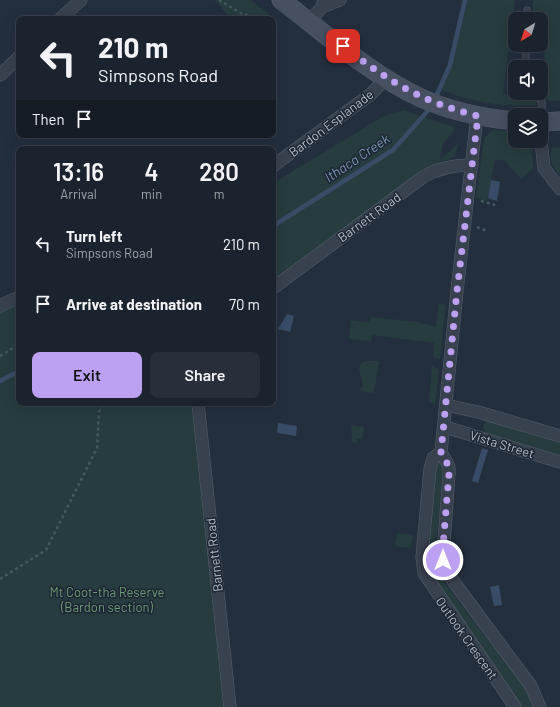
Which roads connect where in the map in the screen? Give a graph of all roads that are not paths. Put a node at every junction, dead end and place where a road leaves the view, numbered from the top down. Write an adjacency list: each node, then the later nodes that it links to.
1 (81, 0): 5 (street)
2 (281, 0): 6 (main road)
3 (340, 0): 4 (street)
4 (323, 3): 6 (street)
5 (63, 16)
6 (310, 21): 9 (main road)
7 (16, 61): 8 (street)
8 (0, 75)
9 (386, 78): 10 (main road); 15 (street, Bardon Esplanade)
10 (478, 116): 11 (main road); 16 (street, Outlook Crescent)
11 (508, 120)
12 (548, 122): 13 (main road)
13 (560, 122)
14 (542, 148): 17 (street)
15 (276, 164)
16 (472, 165): 18 (street, Barnett Road); 21 (street, Outlook Crescent)
17 (560, 189)
18 (276, 286)
19 (16, 298): 20 (street)
20 (0, 306)
21 (446, 405): 23 (street, Outlook Crescent); 24 (street, Vista Street)
22 (198, 406): 27 (street, Barnett Road)
23 (445, 427): 25 (street, Outlook Crescent); 26 (street, Vista Street)
24 (560, 436)
25 (441, 452): 28 (street, Outlook Crescent); 29 (street, Outlook Crescent)
26 (560, 462)
27 (230, 707)
28 (515, 707)
29 (540, 707)

